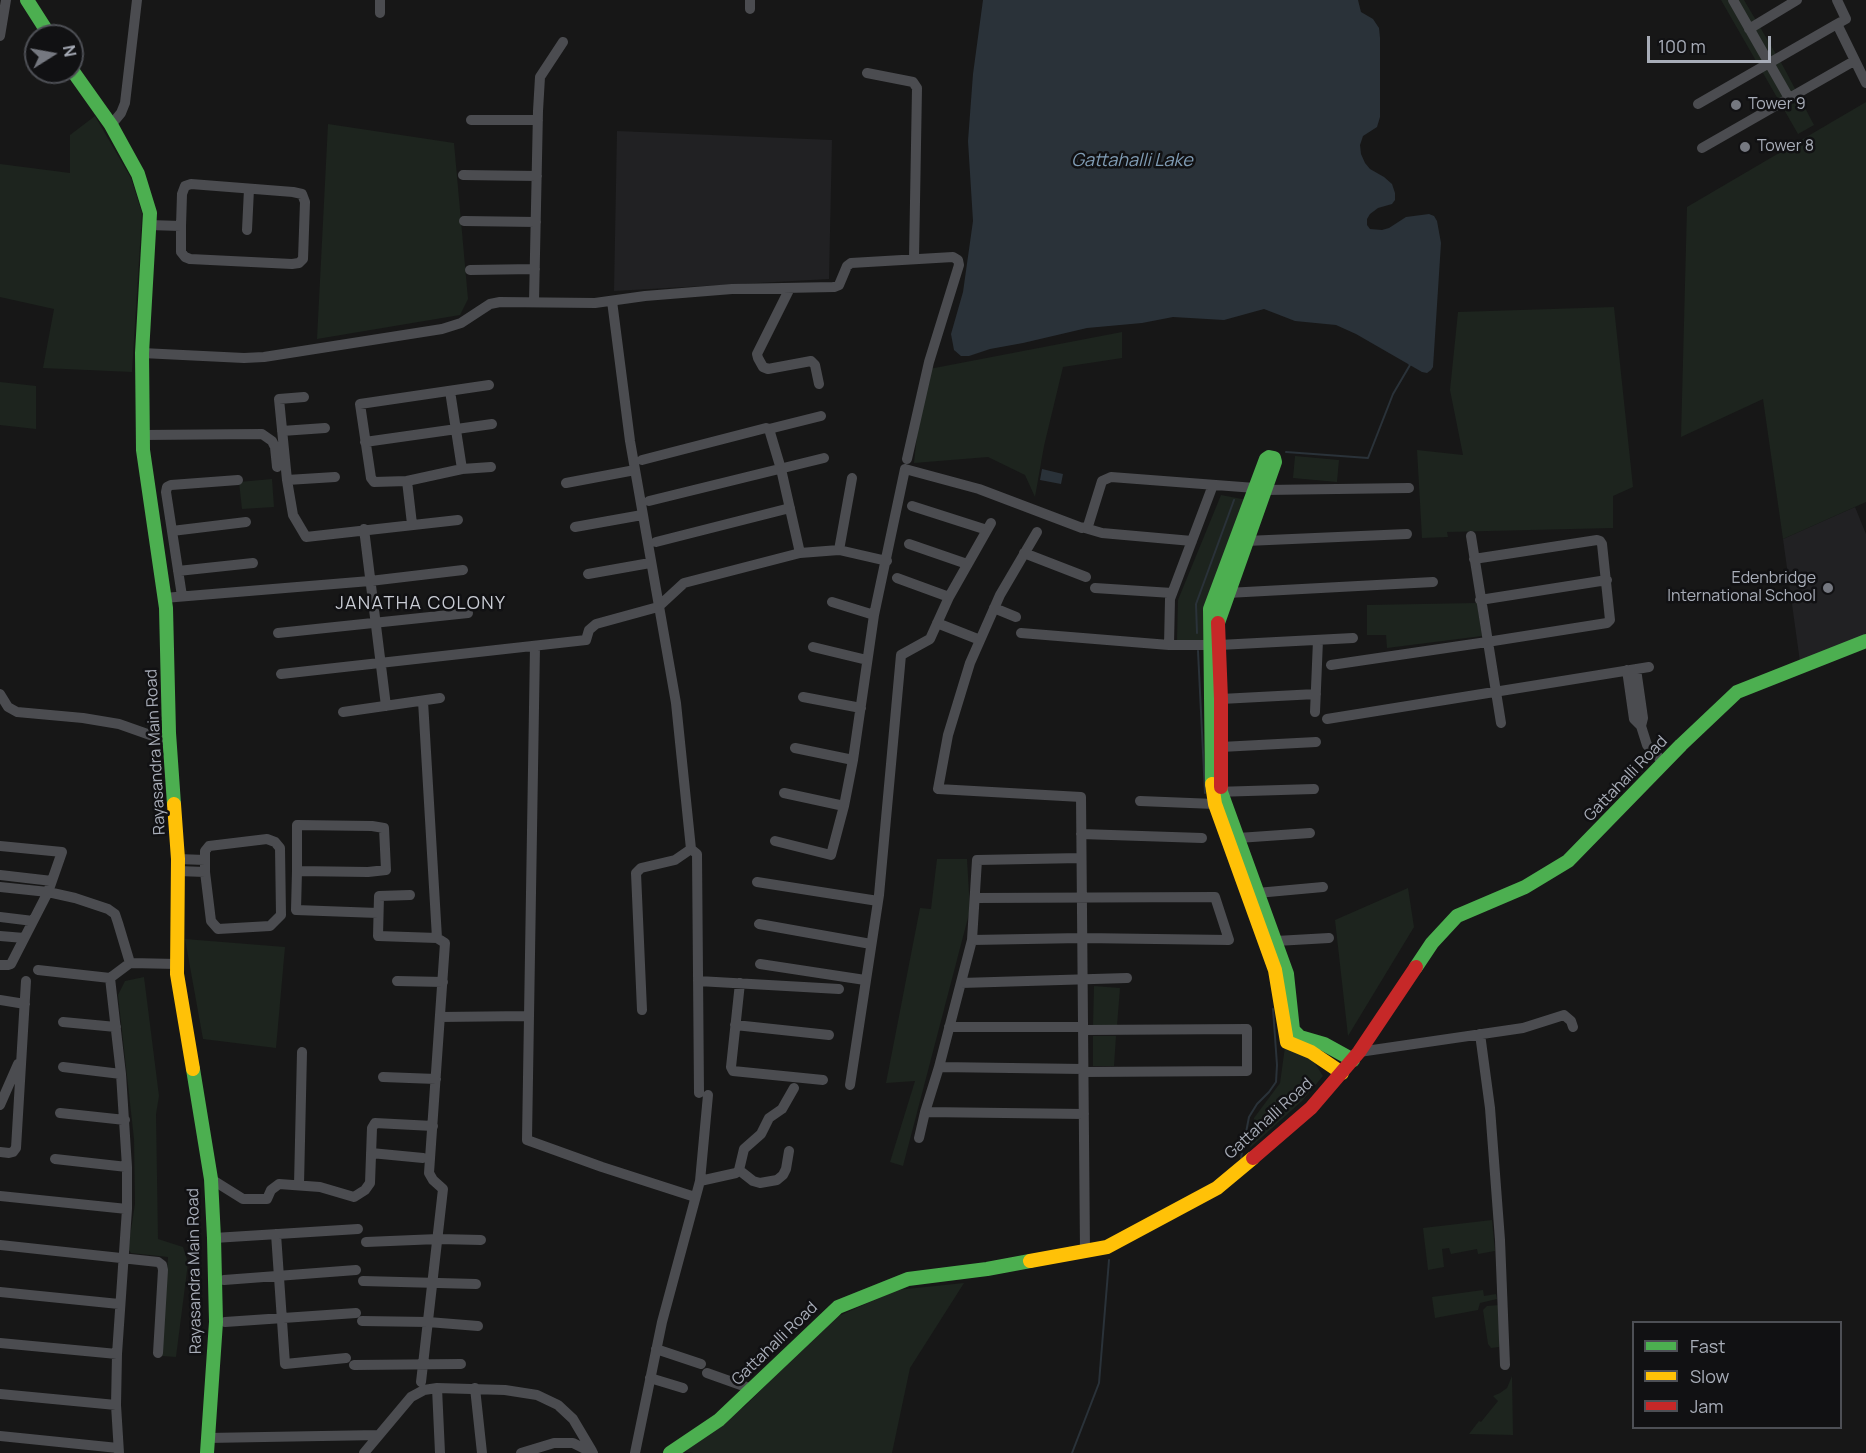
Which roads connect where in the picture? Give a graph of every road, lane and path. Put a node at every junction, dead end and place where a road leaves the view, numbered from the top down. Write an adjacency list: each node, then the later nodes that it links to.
1 (6, 0): 12 (street)
2 (27, 0): 9 (street)
3 (137, 0): 23 (street)
4 (380, 0): 8 (street)
5 (1733, 0): 11 (street)
6 (1797, 0): 11 (street)
7 (1836, 0): 10 (street)
8 (380, 14)
9 (42, 24)
10 (1837, 24): 14 (street); 15 (street)
11 (1749, 29): 15 (street)
12 (0, 36)
13 (563, 42): 22 (street)
14 (1854, 61): 17 (street); 19 (street)
15 (1768, 63): 19 (street); 20 (street)
16 (867, 73): 33 (street)
17 (1866, 83)
18 (82, 84): 23 (street, Rayasandra Main Road)
19 (1789, 98): 24 (street)
20 (1698, 104)
21 (471, 120): 22 (street)
22 (538, 120): 26 (street)
23 (111, 125): 30 (street, Rayasandra Main Road)
24 (1702, 148)
25 (463, 175): 26 (street)
26 (537, 176): 29 (street)
27 (249, 189): 31 (street); 31 (street); 32 (street)
28 (464, 221): 29 (street)
29 (536, 222): 34 (street)
30 (149, 225): 31 (street); 39 (street, Rayasandra Main Road)
31 (181, 226)
32 (247, 230)
33 (914, 259): 36 (street); 54 (street)
34 (535, 269): 35 (street); 38 (street)
35 (470, 270)
36 (790, 288): 37 (street); 40 (street)
37 (612, 301): 38 (street); 59 (street)
38 (534, 303): 39 (street)
39 (142, 354): 50 (street, Rayasandra Main Road)
40 (819, 384)
41 (489, 385): 42 (street)
42 (450, 391): 47 (street); 51 (street)
43 (304, 397): 49 (street)
44 (821, 416): 48 (street)
45 (492, 424): 47 (street)
46 (325, 428): 49 (street)
47 (456, 429): 51 (street); 57 (street)
48 (769, 429): 53 (street); 58 (street)
49 (282, 431): 63 (street)
50 (143, 435): 55 (street); 108 (street, Rayasandra Main Road)
51 (365, 442): 64 (street)
52 (824, 458): 58 (street)
53 (642, 459)
54 (907, 459)
55 (278, 467)
56 (491, 467): 57 (street)
57 (462, 469): 64 (street)
58 (781, 469): 69 (street); 71 (street)
59 (635, 471): 65 (street); 72 (street)
60 (335, 477): 63 (street)
61 (852, 478): 87 (street)
62 (238, 480): 79 (street)
63 (287, 480): 78 (street)
64 (407, 481): 75 (street)
65 (566, 483)
66 (1213, 485): 68 (street); 77 (street); 83 (street)
67 (1409, 488): 68 (street)
68 (1260, 489): 84 (street); 126 (street)
69 (649, 501)
70 (912, 506): 94 (street)
71 (790, 508): 85 (street); 88 (street)
72 (642, 515): 76 (street); 93 (street)
73 (458, 520): 75 (street)
74 (246, 522): 79 (street)
75 (412, 525): 78 (street)
76 (575, 527)
77 (1085, 528): 83 (street); 91 (street)
78 (364, 529): 101 (street)
79 (172, 531): 96 (street)
80 (1037, 532): 89 (street)
81 (1407, 534): 84 (street)
82 (1471, 536): 90 (street)
83 (1192, 541): 104 (street)
84 (1246, 541): 105 (street)
85 (656, 542)
86 (909, 544): 94 (street)
87 (839, 550): 88 (street); 91 (street)
88 (801, 552): 111 (street)
89 (1024, 553): 98 (street); 112 (street)
90 (1474, 559): 100 (street); 109 (street)
91 (887, 561): 114 (street)
92 (253, 563): 96 (street)
93 (651, 563): 97 (street); 111 (street)
94 (967, 564): 107 (street)
95 (463, 570): 101 (street)
96 (178, 571): 106 (street)
97 (588, 574)
98 (1086, 576)
99 (897, 578): 107 (street)
100 (1606, 580): 109 (street); 124 (street)
101 (370, 581): 106 (street); 116 (street)
102 (1433, 582): 105 (street)
103 (1095, 588): 104 (street)
104 (1172, 593): 125 (street)
105 (1227, 593): 126 (street)
106 (182, 596): 108 (street)
107 (949, 597): 117 (street)
108 (164, 598): 148 (street, Rayasandra Main Road)
109 (1480, 600): 124 (street)
110 (832, 602): 114 (street)
111 (658, 607): 127 (street); 165 (street)
112 (994, 608): 115 (street); 121 (street)
113 (468, 613): 116 (street)
114 (874, 615): 129 (street)
115 (1016, 617)
116 (375, 623): 118 (street); 130 (street)
117 (937, 623): 121 (street); 181 (street)
118 (278, 633)
119 (1021, 633): 125 (street)
120 (1353, 638): 122 (street)
121 (980, 640): 160 (street)
122 (1318, 640): 126 (street); 137 (street)
123 (1866, 641): 153 (street, Gattahalli Road)
124 (1487, 642): 131 (street); 135 (street)
125 (1169, 645): 126 (street)
126 (1214, 645): 140 (street); 156 (street)
127 (535, 646): 130 (street); 213 (street)
128 (813, 647): 129 (street)
129 (867, 660): 143 (street)
130 (380, 664): 134 (street); 142 (street)
131 (1331, 665)
132 (1649, 667): 133 (street)
133 (1631, 670): 135 (street); 153 (street)
134 (281, 674)
135 (1495, 691): 146 (street); 147 (street)
136 (0, 694): 148 (street)
137 (1316, 694): 140 (street); 145 (street)
138 (803, 697): 143 (street)
139 (440, 698): 141 (street)
140 (1221, 699): 150 (street)
141 (423, 701): 142 (street); 188 (street)
142 (386, 706): 144 (street)
143 (861, 708): 152 (street)
144 (343, 712)
145 (1315, 712)
146 (1327, 719)
147 (1501, 723)
148 (170, 742): 168 (street, Rayasandra Main Road)
149 (1316, 742): 150 (street)
150 (1221, 747): 156 (street)
151 (795, 748): 152 (street)
152 (853, 760): 158 (street)
153 (1664, 763): 224 (street, Gattahalli Road)
154 (1314, 789): 156 (street)
155 (784, 794): 158 (street)
156 (1216, 796): 157 (street); 162 (street); 229 (street)
157 (1140, 801)
158 (844, 806): 163 (street)
159 (1310, 833): 162 (street)
160 (1081, 834): 161 (street); 166 (street)
161 (1202, 838)
162 (1238, 838): 177 (street)
163 (775, 841)
164 (0, 846): 172 (street)
165 (691, 849): 205 (street); 212 (street)
166 (1081, 858): 179 (street); 180 (street)
167 (205, 860): 168 (street); 170 (street); 170 (street)
168 (178, 865): 170 (street); 195 (street, Rayasandra Main Road)
169 (297, 871): 169 (street); 182 (street)
170 (205, 872)
171 (0, 875): 172 (street)
172 (52, 880): 176 (street)
173 (757, 882): 181 (street)
174 (0, 887): 176 (street)
175 (1323, 887): 177 (street)
176 (48, 892): 184 (street); 194 (street)
177 (1257, 892): 192 (street)
178 (410, 896): 182 (street)
179 (975, 898): 180 (street); 191 (street)
180 (1082, 898): 189 (street); 189 (street)
181 (878, 900): 193 (street)
182 (378, 913): 188 (street)
183 (0, 917): 184 (street)
184 (33, 921): 187 (street)
185 (759, 924): 193 (street)
186 (0, 936): 187 (street)
187 (24, 938): 197 (street)
188 (437, 938): 206 (street)
189 (1082, 938): 191 (street); 202 (street)
190 (1329, 938): 192 (street)
191 (972, 940): 208 (street)
192 (1275, 941): 224 (street)
193 (871, 944): 201 (street)
194 (130, 963): 195 (street); 199 (street)
195 (177, 964): 250 (street, Rayasandra Main Road)
196 (760, 964): 201 (street)
197 (0, 965)
198 (38, 970): 199 (street)
199 (110, 978): 217 (street)
200 (1127, 978): 202 (street)
201 (866, 980): 234 (street)
202 (1082, 980): 208 (street); 220 (street)
203 (26, 981): 211 (street)
204 (397, 981): 206 (street)
205 (698, 981): 207 (street); 251 (street)
206 (442, 982): 214 (street)
207 (740, 983): 209 (street); 216 (street)
208 (961, 983): 218 (street)
209 (838, 989)
210 (0, 1000): 211 (street)
211 (25, 1004): 225 (street)
212 (642, 1010)
213 (529, 1016): 214 (street); 254 (street)
214 (440, 1017): 232 (street)
215 (63, 1022): 217 (street)
216 (735, 1024): 222 (street); 233 (street)
217 (116, 1027): 230 (street)
218 (949, 1027): 220 (street); 226 (street)
219 (1573, 1027): 221 (street)
220 (1083, 1028): 228 (street); 228 (street)
221 (1480, 1034): 224 (street); 283 (street)
222 (829, 1035)
223 (302, 1052): 252 (street)
224 (1356, 1056): 229 (street, Gattahalli Road)
225 (21, 1058): 236 (street); 243 (street)
226 (939, 1066): 228 (street); 237 (street)
227 (63, 1067): 230 (street)
228 (1083, 1070): 239 (street)
229 (1342, 1073): 263 (street, Gattahalli Road)
230 (121, 1074): 240 (street)
231 (383, 1077): 232 (street)
232 (436, 1079): 241 (street)
233 (824, 1080)
234 (850, 1085)
235 (794, 1088): 249 (street)
236 (0, 1105)
237 (925, 1112): 239 (street); 242 (street)
238 (60, 1113): 240 (street)
239 (1084, 1114): 263 (street)
240 (125, 1120): 248 (street)
241 (432, 1126): 245 (street); 259 (street)
242 (919, 1138)
243 (0, 1152)
244 (789, 1152): 249 (street)
245 (371, 1153): 246 (street); 252 (street)
246 (423, 1158)
247 (55, 1159): 248 (street)
248 (127, 1167): 255 (street)
249 (739, 1170): 251 (street)
250 (211, 1179): 252 (street); 258 (street, Rayasandra Main Road)
251 (700, 1181): 254 (street)
252 (299, 1185)
253 (0, 1196): 255 (street)
254 (695, 1197): 278 (street)
255 (127, 1209): 264 (street)
256 (358, 1229): 257 (street)
257 (276, 1234): 258 (street); 266 (street)
258 (214, 1238): 294 (street, Rayasandra Main Road)
259 (438, 1239): 260 (street); 261 (street); 269 (street)
260 (481, 1240)
261 (366, 1242)
262 (0, 1245): 264 (street)
263 (1085, 1251): 289 (street, Gattahalli Road)
264 (123, 1258): 272 (street); 279 (street)
265 (356, 1270): 266 (street)
266 (279, 1276): 267 (street); 273 (street)
267 (224, 1280)
268 (363, 1281): 269 (street)
269 (433, 1282): 270 (street); 275 (street)
270 (476, 1284)
271 (0, 1292): 272 (street)
272 (119, 1304): 280 (street)
273 (281, 1318): 274 (street); 275 (street); 281 (street)
274 (225, 1322)
275 (428, 1322): 276 (street); 281 (street)
276 (477, 1326)
277 (0, 1343): 280 (street)
278 (656, 1350): 284 (street); 289 (street)
279 (158, 1353)
280 (117, 1354): 291 (street)
281 (423, 1364): 282 (street); 285 (street)
282 (461, 1364)
283 (1505, 1365)
284 (650, 1378): 288 (street); 302 (street)
285 (421, 1382)
286 (437, 1388): 287 (street); 292 (street); 299 (street)
287 (475, 1388): 296 (street); 300 (street)
288 (683, 1388)
289 (752, 1389): 303 (street, Gattahalli Road)
290 (0, 1394): 291 (street)
291 (116, 1405): 295 (street)
292 (380, 1435): 294 (street); 298 (street)
293 (0, 1436): 295 (street)
294 (207, 1438): 297 (street, Rayasandra Main Road)
295 (118, 1451)
296 (593, 1452): 301 (street)
297 (207, 1453)
298 (364, 1453)
299 (440, 1453)
300 (482, 1453)
301 (521, 1453)
302 (635, 1453)
303 (670, 1453)

